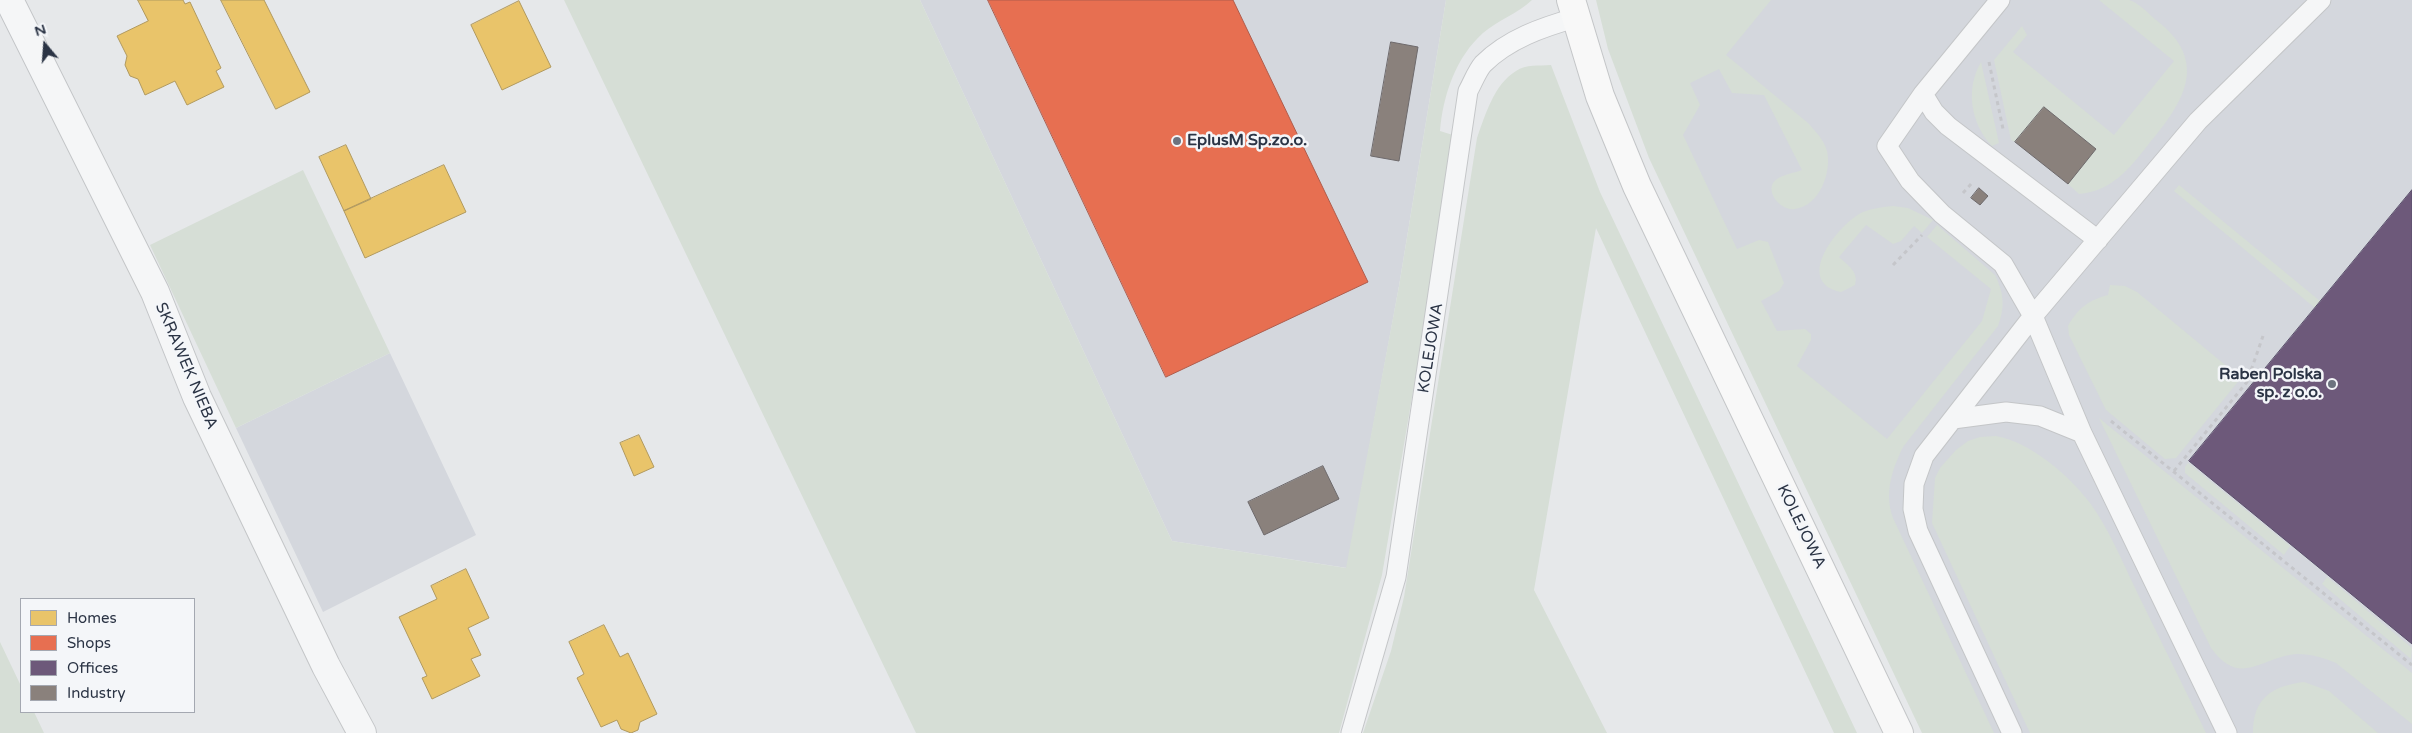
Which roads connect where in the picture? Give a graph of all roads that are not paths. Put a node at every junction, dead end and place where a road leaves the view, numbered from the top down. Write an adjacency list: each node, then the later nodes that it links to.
1 (9, 0): 10 (street, SKRAWEK NIEBA)
2 (2000, 0): 5 (lane)
3 (2321, 0): 6 (lane)
4 (1573, 9): 11 (lane, KOLEJOWA); 12 (street, KOLEJOWA)
5 (1923, 94): 6 (lane); 7 (lane)
6 (2098, 240): 7 (lane)
7 (2034, 316): 8 (lane); 9 (lane)
8 (1953, 419): 9 (lane); 13 (lane)
9 (2082, 433): 14 (lane)
10 (362, 733)
11 (1351, 733)
12 (1900, 733)
13 (2012, 733)
14 (2227, 733)

